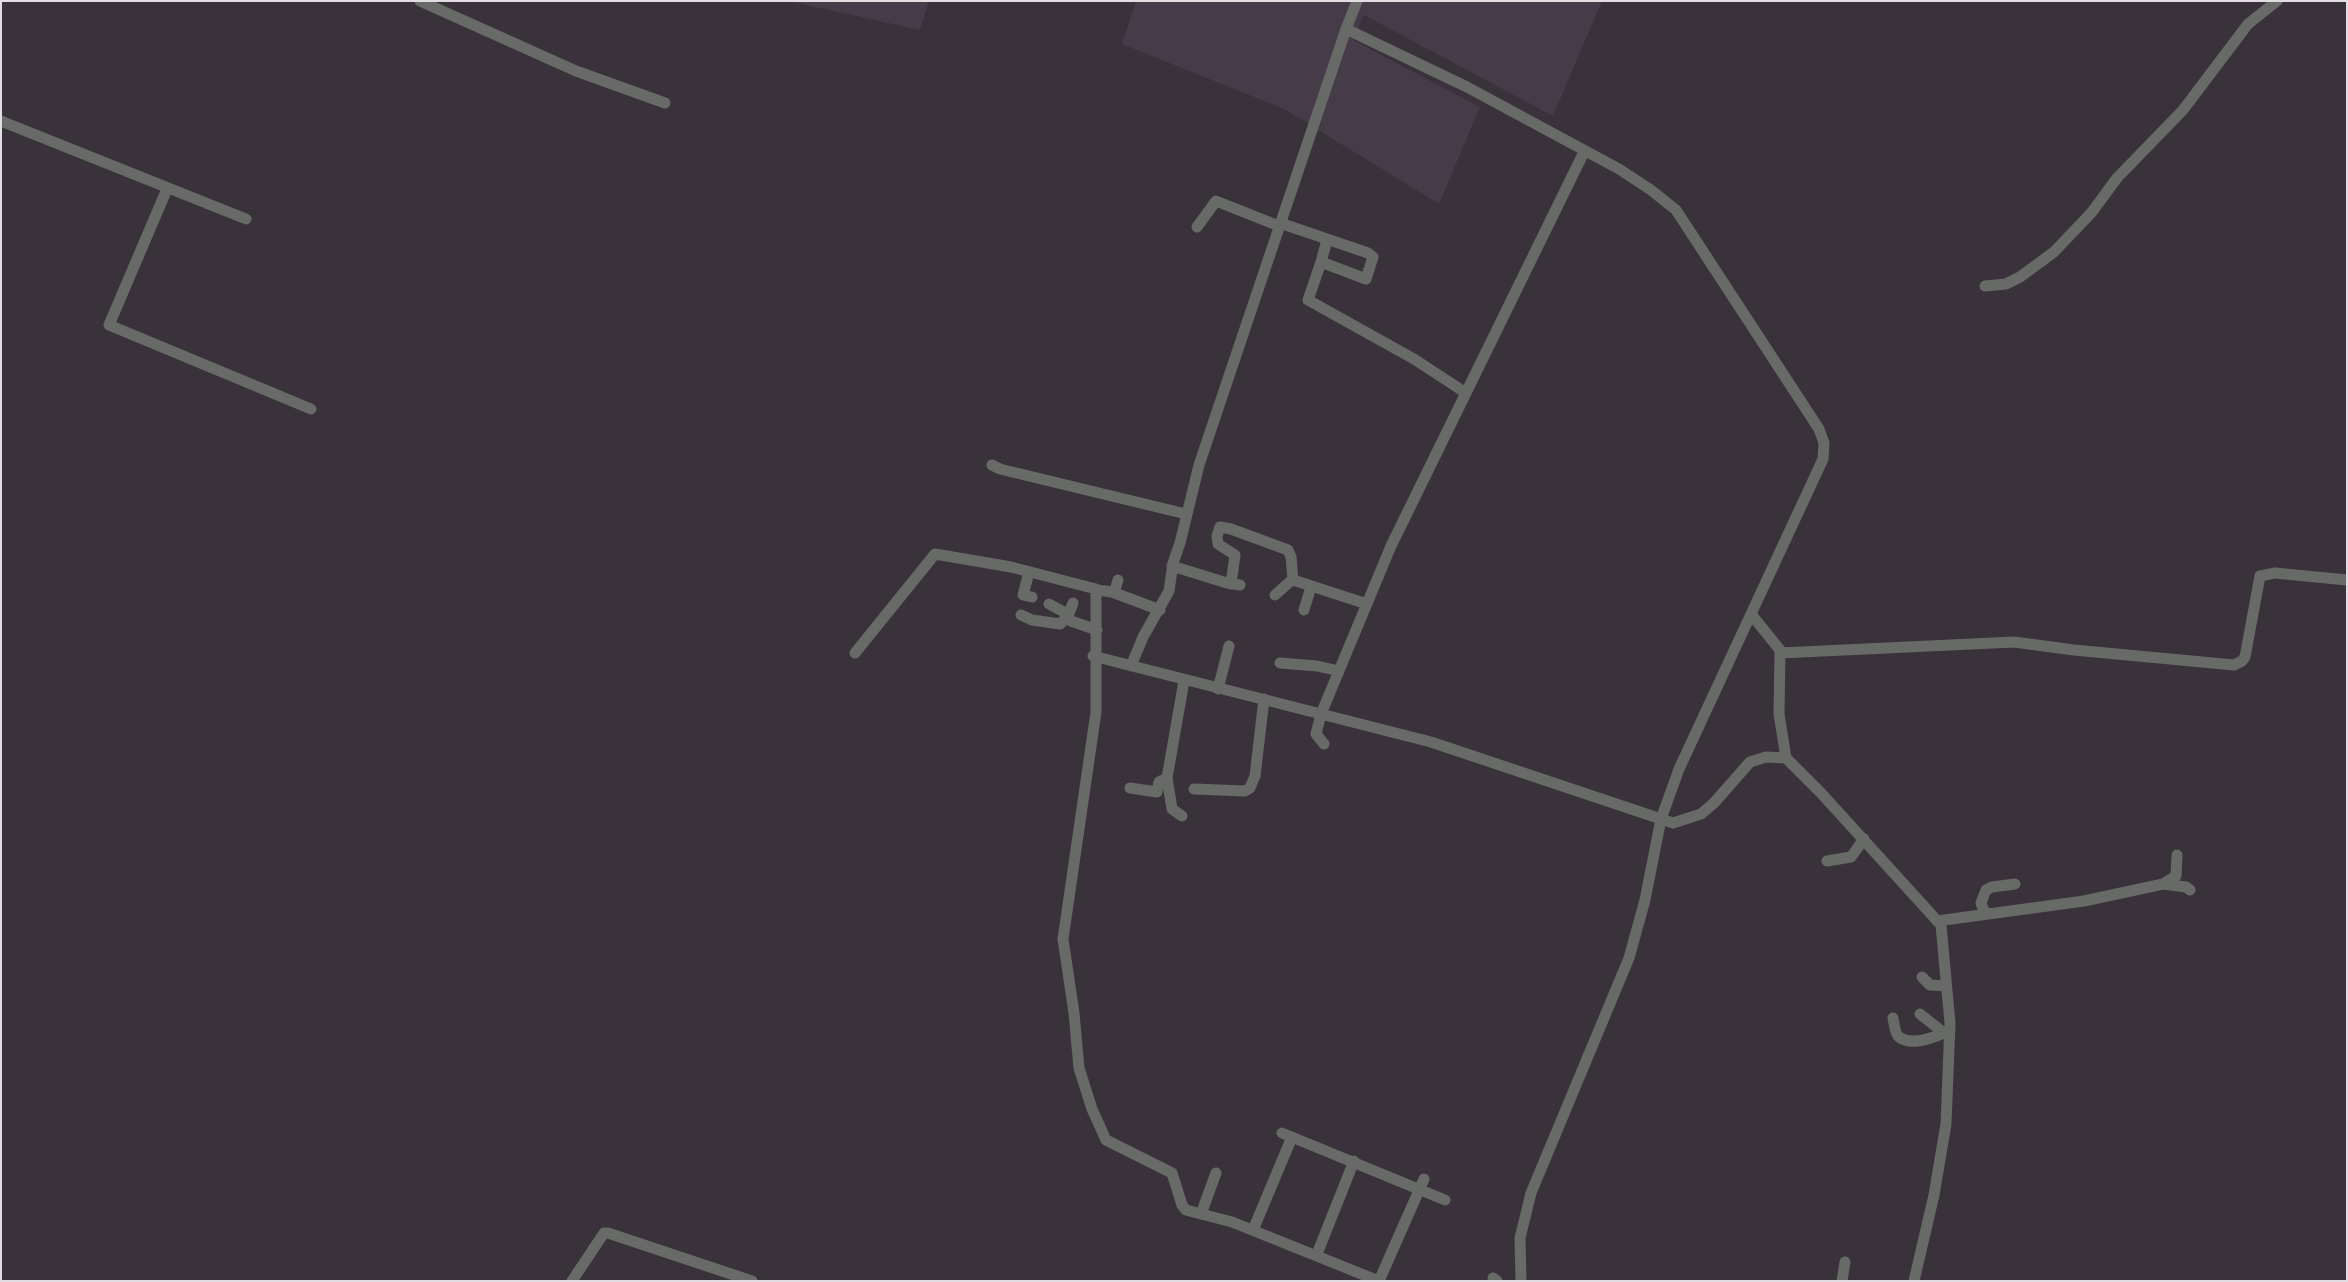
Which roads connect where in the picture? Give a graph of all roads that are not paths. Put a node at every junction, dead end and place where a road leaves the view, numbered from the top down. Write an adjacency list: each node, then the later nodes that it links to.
1 (420, 1): 5 (street)
2 (1357, 1): 4 (street)
3 (2277, 1): 14 (street)
4 (1346, 29): 7 (street); 10 (street)
5 (664, 103)
6 (1, 121): 8 (street)
7 (1584, 152): 15 (street); 34 (street)
8 (166, 188): 9 (street); 16 (street)
9 (246, 219)
10 (1279, 225): 11 (street); 12 (street); 18 (street)
11 (1197, 227)
12 (1328, 240): 13 (street); 13 (street)
13 (1320, 262): 15 (street)
14 (1985, 286)
15 (1466, 393): 31 (street)
16 (312, 409)
17 (992, 465): 18 (street)
18 (1186, 514): 19 (street)
19 (1172, 566): 21 (street); 32 (street)
20 (1029, 572): 25 (street); 28 (street); 39 (street)
21 (1292, 579): 24 (street); 27 (street)
22 (1118, 580): 26 (street)
23 (2347, 580): 40 (street)
24 (1311, 587): 31 (street); 33 (street)
25 (1097, 590): 26 (street); 37 (street)
26 (1114, 592): 32 (street)
27 (1275, 595)
28 (1032, 597)
29 (1073, 603): 36 (street)
30 (1048, 604): 36 (street)
31 (1367, 604): 44 (street)
32 (1160, 610): 43 (street)
33 (1304, 610)
34 (1751, 614): 40 (street); 55 (street)
35 (1021, 615): 36 (street)
36 (1068, 616): 37 (street)
37 (1097, 630): 41 (street)
38 (1228, 646): 46 (street)
39 (855, 653)
40 (1780, 653): 50 (street)
41 (1094, 656): 43 (street); 73 (street)
42 (1280, 663): 44 (street)
43 (1131, 666): 45 (street)
44 (1339, 671): 48 (street)
45 (1184, 681): 46 (street); 51 (street)
46 (1218, 689): 47 (street)
47 (1264, 699): 48 (street); 53 (street)
48 (1321, 714): 49 (street); 55 (street)
49 (1324, 744)
50 (1786, 758): 55 (street); 56 (street)
51 (1167, 778): 52 (street); 54 (street)
52 (1130, 788)
53 (1194, 789)
54 (1182, 816)
55 (1661, 819): 80 (street)
56 (1864, 839): 58 (street); 63 (street)
57 (2177, 855): 60 (street)
58 (1827, 861)
59 (2015, 884): 62 (street)
60 (2163, 884): 61 (street); 62 (street)
61 (2190, 890)
62 (1984, 914): 63 (street)
63 (1937, 921): 65 (street)
64 (1922, 977): 65 (street)
65 (1946, 986): 68 (street)
66 (1920, 1014): 68 (street)
67 (1893, 1018): 68 (street)
68 (1947, 1031): 82 (street)
69 (1354, 1162): 71 (street); 74 (street); 75 (street)
70 (1216, 1173): 73 (street)
71 (1422, 1184): 72 (street); 79 (street)
72 (1445, 1200)
73 (1201, 1214): 74 (street)
74 (1253, 1230): 75 (street)
75 (1317, 1254): 79 (street)
76 (1845, 1262): 81 (street)
77 (572, 1281): 78 (street)
78 (752, 1281)
79 (1379, 1281)
80 (1521, 1281)
81 (1842, 1281)
82 (1914, 1281)

